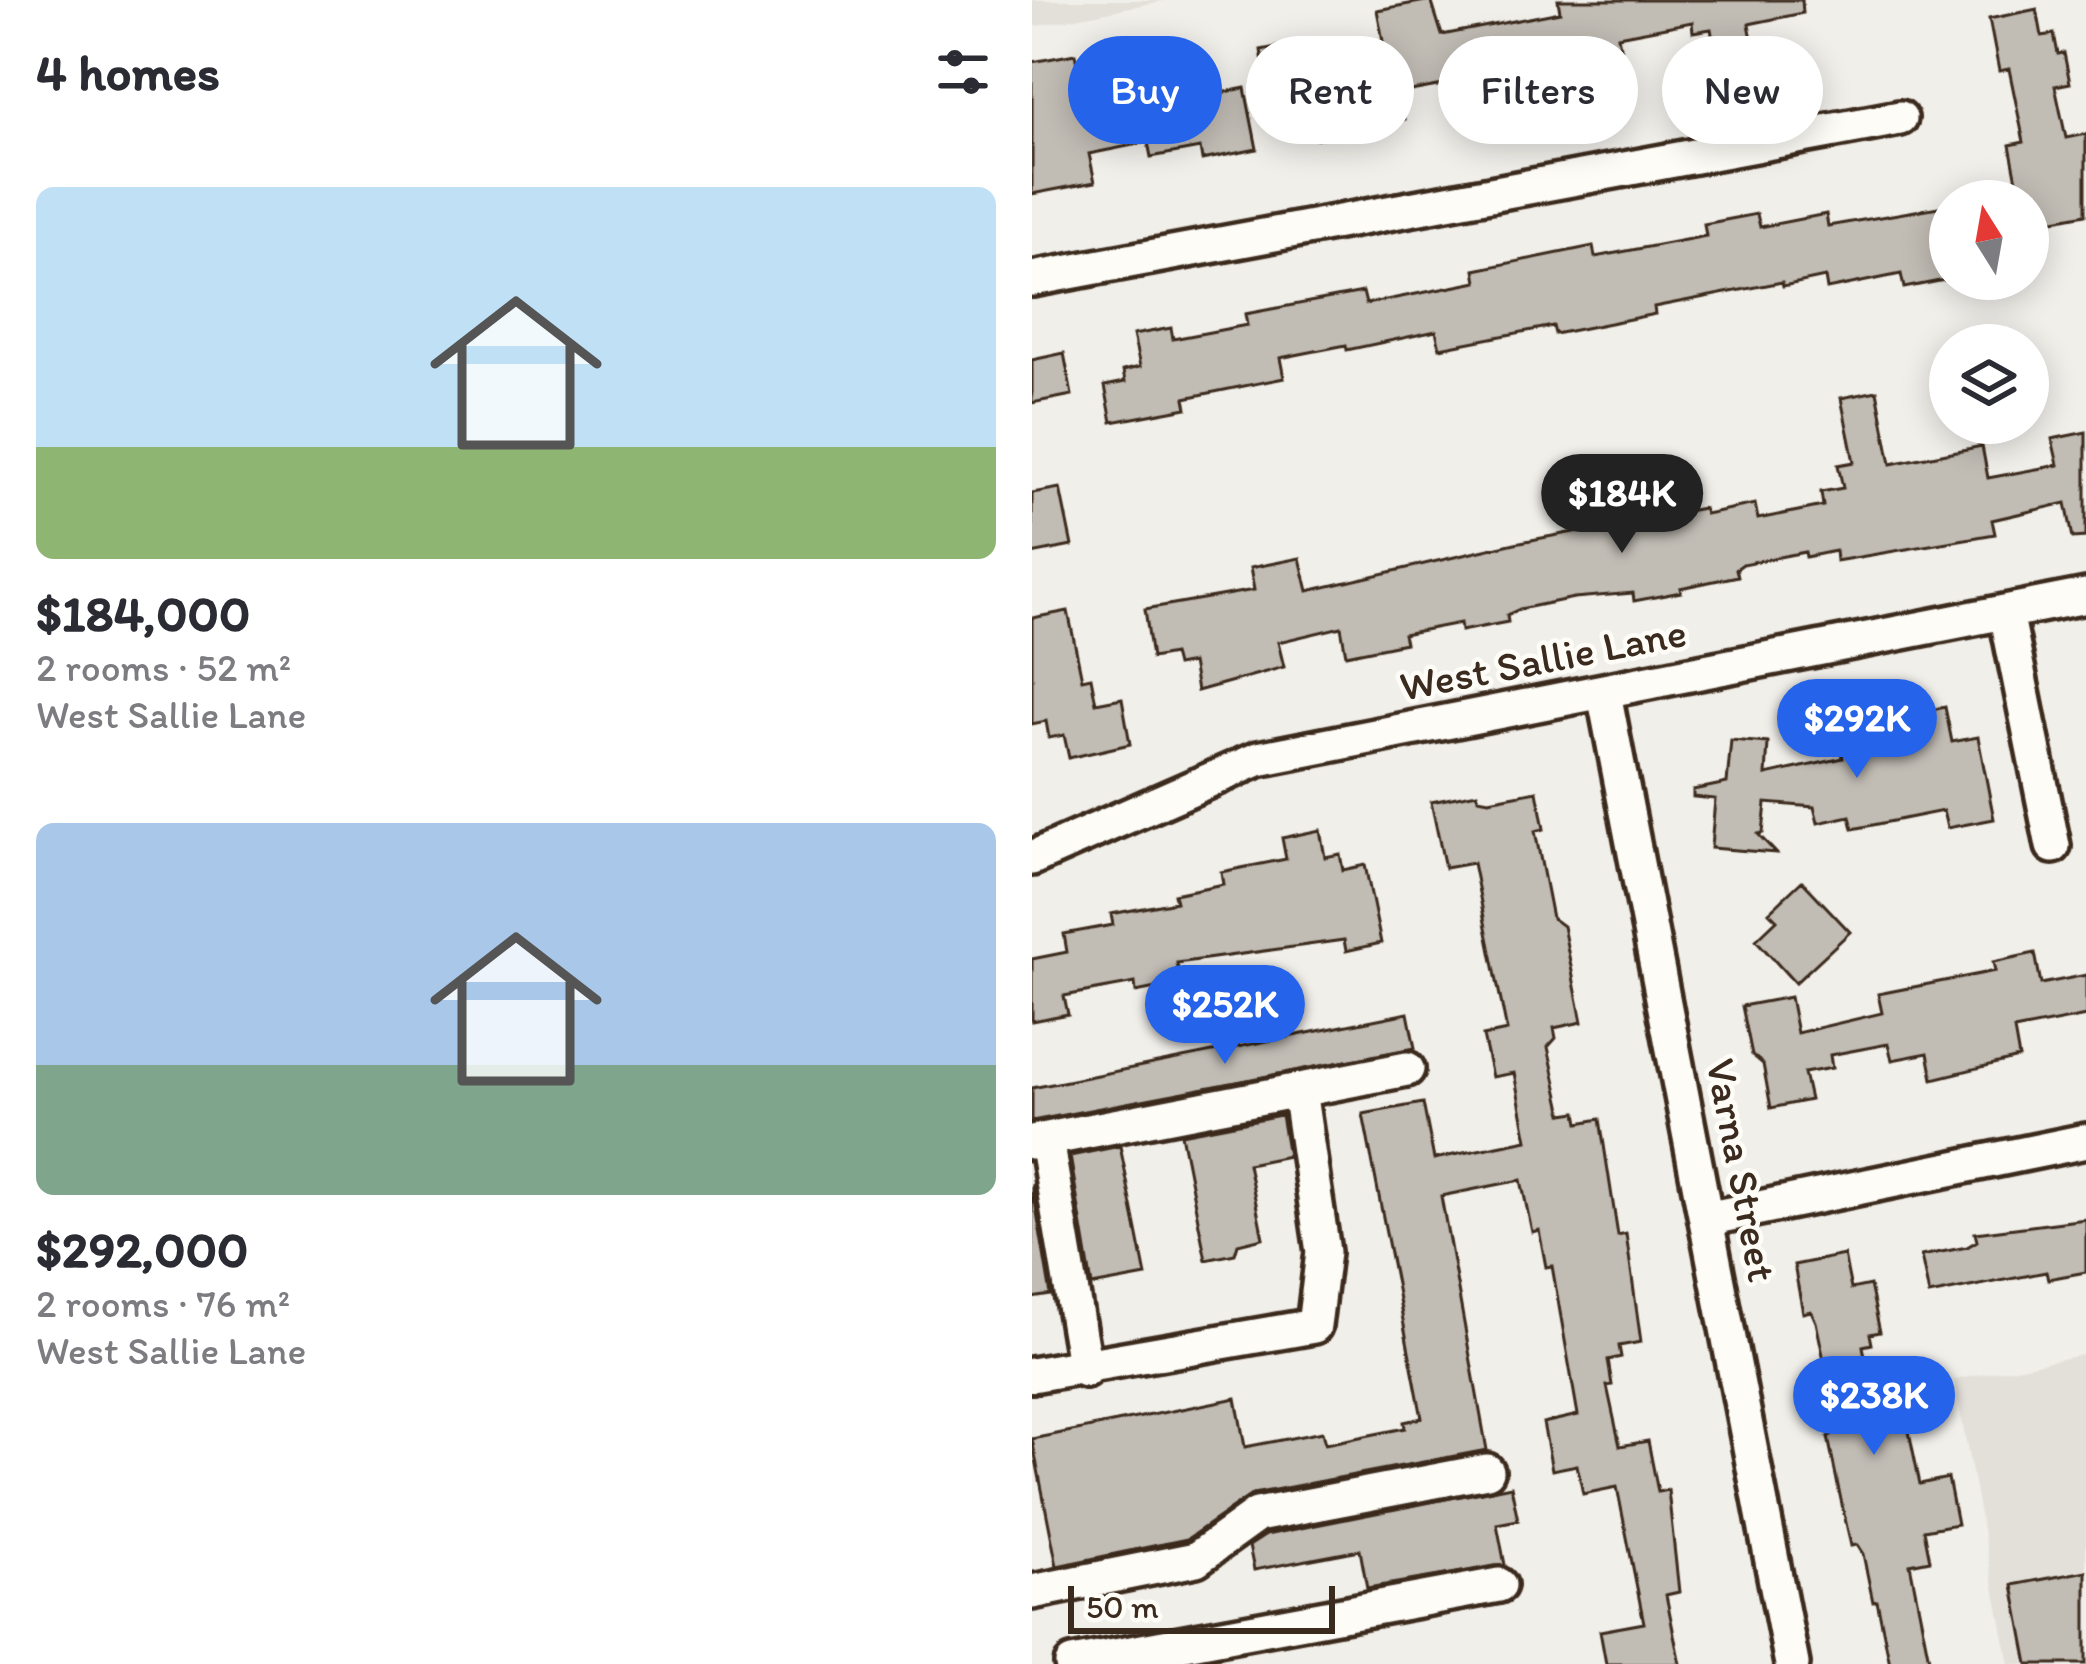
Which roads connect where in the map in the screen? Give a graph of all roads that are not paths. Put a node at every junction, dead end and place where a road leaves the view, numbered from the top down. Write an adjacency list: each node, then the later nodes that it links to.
1 (1900, 118): 2 (street)
2 (1032, 279)
3 (2086, 596): 4 (street, West Sallie Lane)
4 (2006, 612): 5 (street, West Sallie Lane); 6 (street)
5 (1604, 693): 7 (street, West Sallie Lane); 12 (street, Varna Street)
6 (2053, 846)
7 (1032, 858)
8 (1407, 1069): 9 (street)
9 (1299, 1090): 10 (street); 13 (street)
10 (1039, 1141): 13 (street)
11 (2086, 1141): 12 (street)
12 (1706, 1219): 19 (street, Varna Street)
13 (1085, 1370): 14 (street)
14 (1032, 1375)
15 (1487, 1471): 17 (street)
16 (1499, 1585): 18 (street)
17 (1032, 1592)
18 (1072, 1664)
19 (1792, 1664)

